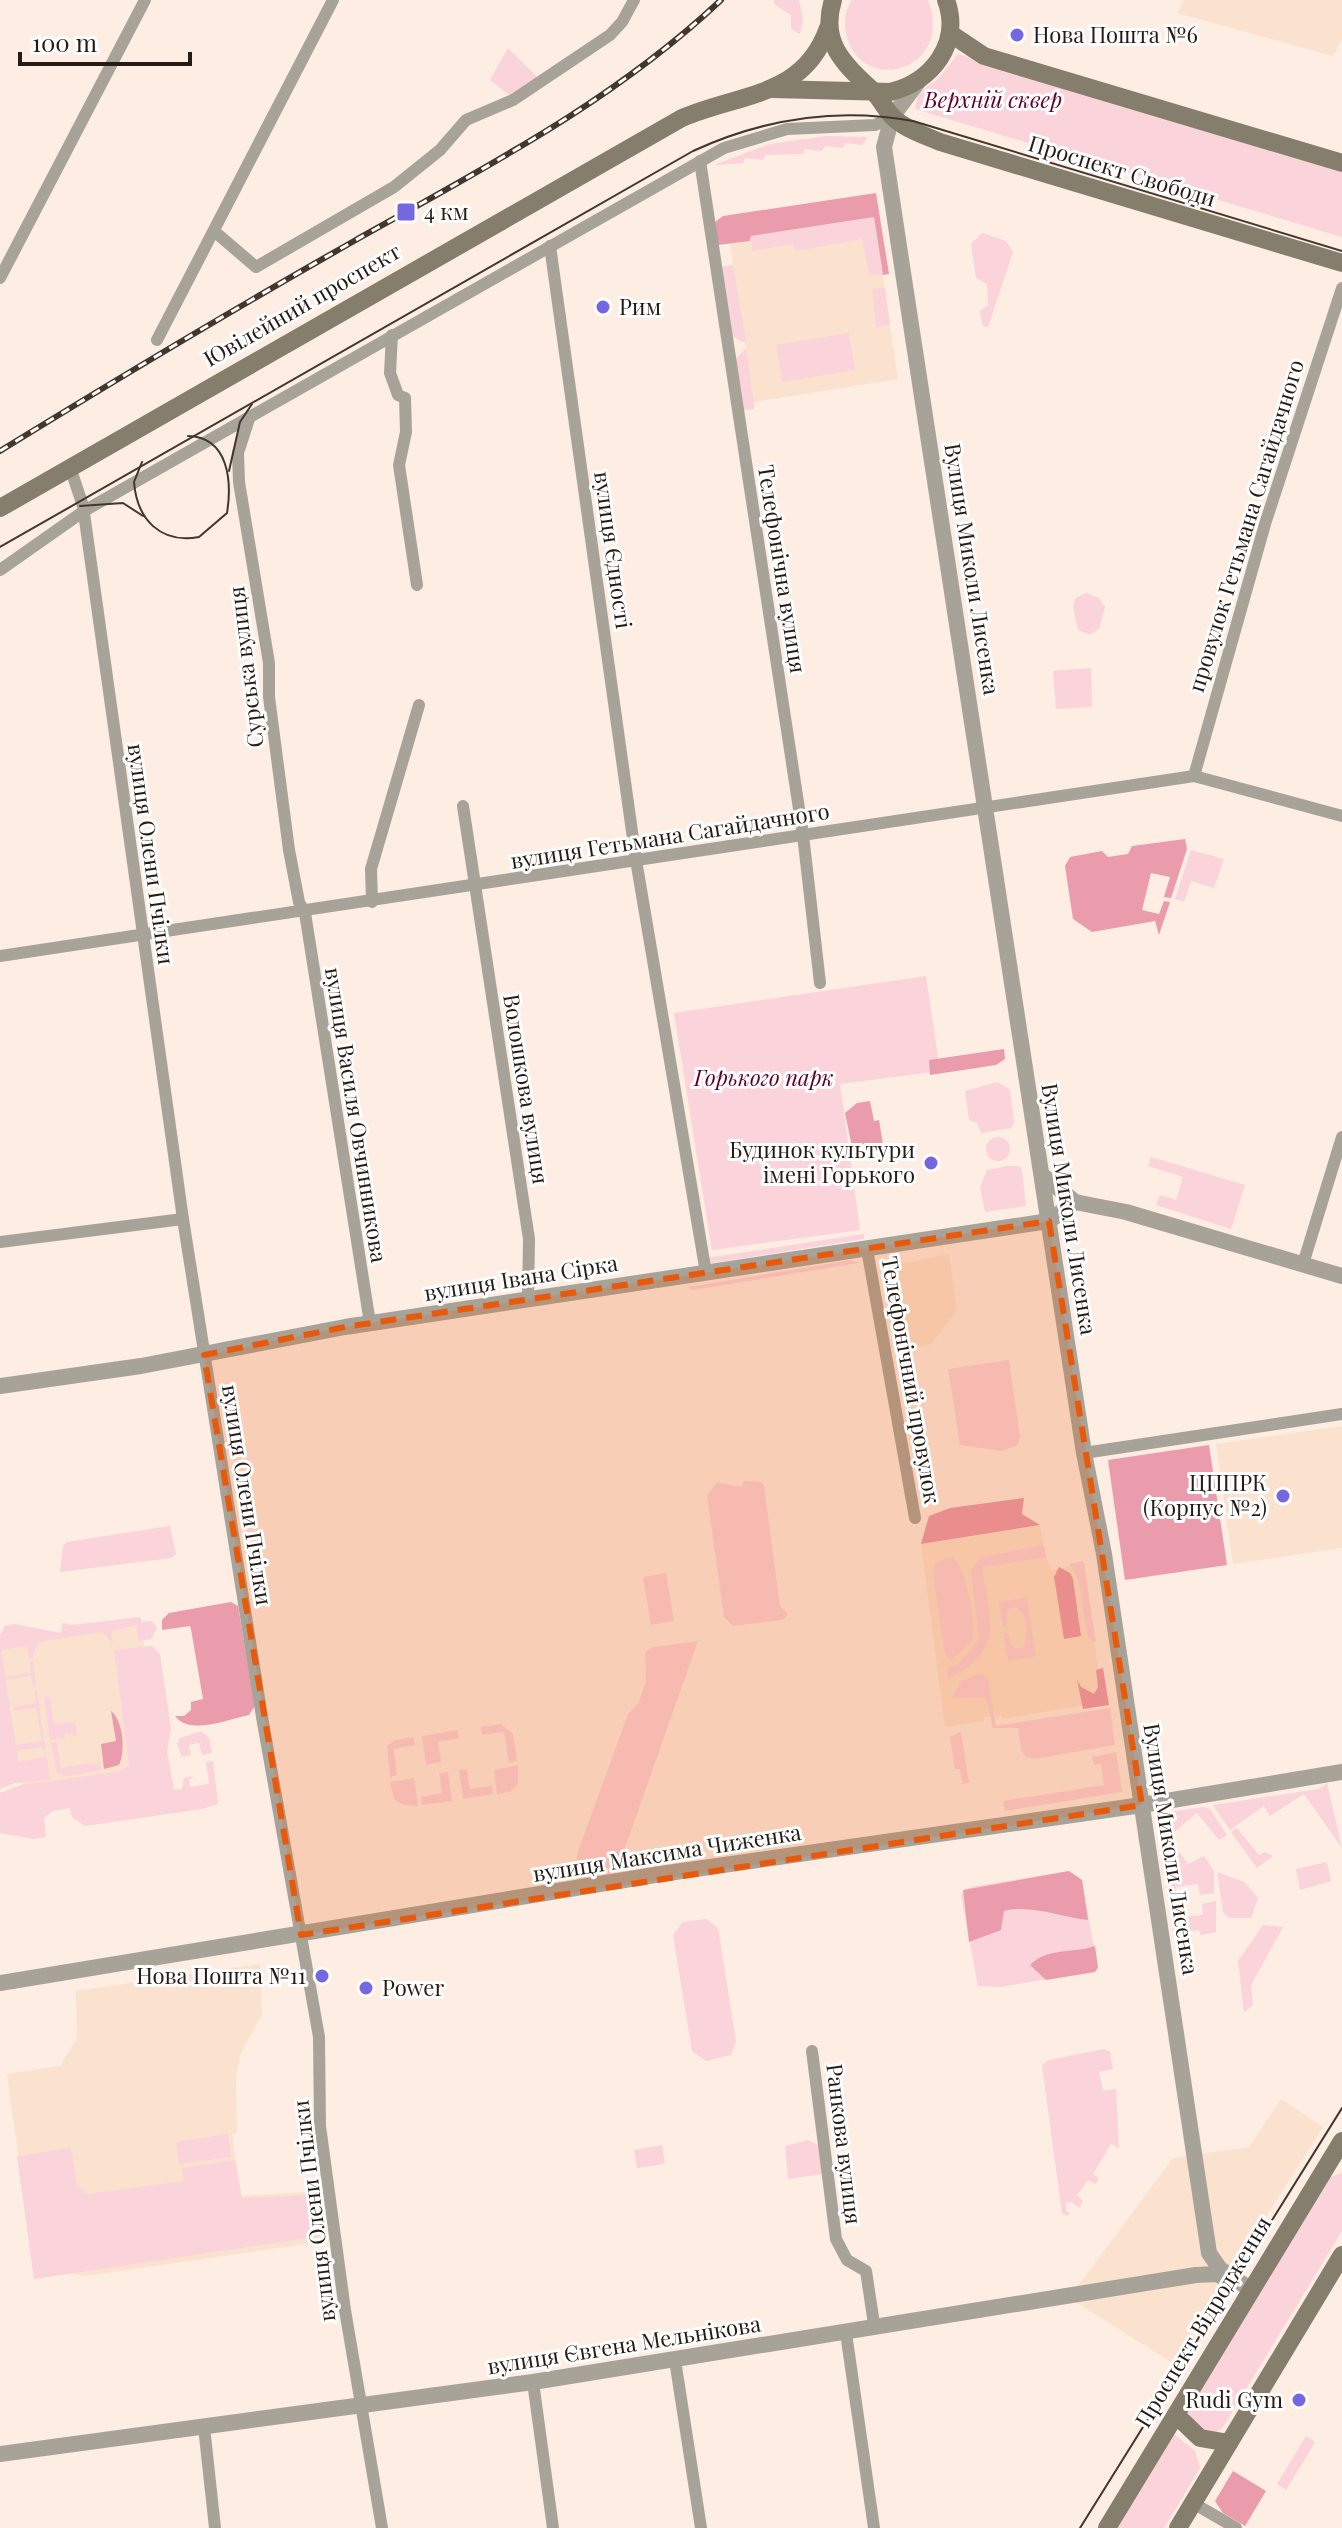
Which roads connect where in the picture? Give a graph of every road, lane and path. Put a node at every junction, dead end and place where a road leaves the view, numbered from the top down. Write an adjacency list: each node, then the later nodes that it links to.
1 (145, 0): 17 (street)
2 (333, 0): 14 (street)
3 (634, 0): 14 (street)
4 (946, 0): 6 (main road)
5 (829, 11): 7 (main road); 9 (main road, Ювілейний проспект)
6 (951, 34): 8 (main road); 13 (main road)
7 (845, 67): 8 (main road); 10 (main road)
8 (921, 78): 10 (main road); 11 (street)
9 (771, 89): 10 (main road); 22 (main road, Ювілейний проспект)
10 (874, 92): 11 (main road)
11 (892, 117): 12 (street); 16 (main road, Проспект Свободи); 30 (street, Вулиця Миколи Лисенка)
12 (700, 161): 15 (street); 32 (street, Телефонічна вулиця)
13 (1342, 163)
14 (214, 231): 20 (street)
15 (550, 246): 19 (street); 33 (street, вулиця Єдності)
16 (1342, 263)
17 (0, 278)
18 (1342, 288): 28 (street, провулок Гетьмана Сагайдачного)
19 (392, 335): 21 (street); 26 (street)
20 (157, 340)
21 (250, 416): 24 (street); 36 (street, Сурська вулиця)
22 (70, 467): 23 (main road, Ювілейний проспект); 24 (street, вулиця Олени Пчілки)
23 (0, 508)
24 (84, 511): 25 (street); 37 (street, вулиця Олени Пчілки)
25 (0, 570)
26 (417, 585)
27 (419, 705): 35 (street)
28 (1194, 776): 30 (street, вулиця Гетьмана Сагайдачного); 31 (street, вулиця Гетьмана Сагайдачного)
29 (463, 806): 34 (street, Волошкова вулиця)
30 (986, 808): 32 (street, вулиця Гетьмана Сагайдачного); 41 (street, Вулиця Миколи Лисенка)
31 (1342, 816)
32 (803, 835): 33 (street, вулиця Гетьмана Сагайдачного); 39 (street, Телефонічна вулиця)
33 (636, 860): 34 (street, вулиця Гетьмана Сагайдачного); 48 (street, вулиця Єдності)
34 (475, 886): 35 (street, вулиця Гетьмана Сагайдачного); 50 (street, Волошкова вулиця)
35 (372, 902): 36 (street, вулиця Гетьмана Сагайдачного)
36 (305, 913): 37 (street, вулиця Гетьмана Сагайдачного); 51 (street, вулиця Василя Овчинникова)
37 (142, 936): 38 (street, вулиця Гетьмана Сагайдачного); 43 (street, вулиця Олени Пчілки)
38 (0, 956)
39 (820, 983)
40 (1342, 1137): 47 (street)
41 (1042, 1175): 42 (street); 44 (street, Вулиця Миколи Лисенка)
42 (1075, 1202): 44 (street); 47 (street)
43 (183, 1219): 45 (street); 52 (street, вулиця Олени Пчілки)
44 (1049, 1221): 46 (street, вулиця Івана Сірка); 55 (street, Вулиця Миколи Лисенка)
45 (0, 1242)
46 (867, 1249): 48 (street, вулиця Івана Сірка); 56 (street, Телефонічний провулок)
47 (1303, 1264): 49 (street)
48 (706, 1273): 50 (street, вулиця Івана Сірка)
49 (1342, 1276)
50 (528, 1300): 51 (street, вулиця Івана Сірка)
51 (370, 1323): 52 (street, вулиця Івана Сірка)
52 (204, 1355): 53 (street, вулиця Івана Сірка); 59 (street, вулиця Олени Пчілки)
53 (0, 1386)
54 (1342, 1414): 55 (street)
55 (1084, 1453): 58 (street, Вулиця Миколи Лисенка)
56 (915, 1518)
57 (1342, 1772): 58 (street, вулиця Максима Чиженка)
58 (1142, 1805): 59 (street, вулиця Максима Чиженка); 64 (street, Вулиця Миколи Лисенка)
59 (301, 1935): 60 (street, вулиця Максима Чиженка); 72 (street, вулиця Олени Пчілки)
60 (0, 1983)
61 (812, 2051): 68 (street, Ранкова вулиця)
62 (1342, 2141): 63 (main road, Проспект Відродження)
63 (1336, 2163): 67 (main road, Проспект Відродження)
64 (1209, 2253): 66 (street); 67 (street)
65 (1342, 2255): 75 (main road)
66 (1196, 2275): 67 (street, вулиця Євгена Мельнікова); 68 (street, вулиця Євгена Мельнікова)
67 (1250, 2289): 73 (main road, Проспект Відродження)
68 (874, 2324): 69 (street, вулиця Євгена Мельнікова)
69 (846, 2333): 70 (street, вулиця Євгена Мельнікова); 82 (street)
70 (675, 2360): 71 (street, вулиця Євгена Мельнікова); 81 (street)
71 (533, 2382): 72 (street, вулиця Євгена Мельнікова); 80 (street)
72 (360, 2405): 74 (street, вулиця Євгена Мельнікова); 79 (street, вулиця Олени Пчілки)
73 (1176, 2415): 75 (main road); 83 (main road, Проспект Відродження)
74 (204, 2427): 76 (street, вулиця Євгена Мельнікова); 78 (street)
75 (1229, 2443): 77 (main road)
76 (0, 2454)
77 (1193, 2503): 84 (main road); 85 (street)
78 (215, 2528)
79 (382, 2528)
80 (553, 2528)
81 (701, 2528)
82 (874, 2528)
83 (1107, 2528)
84 (1178, 2528)
85 (1236, 2528)

